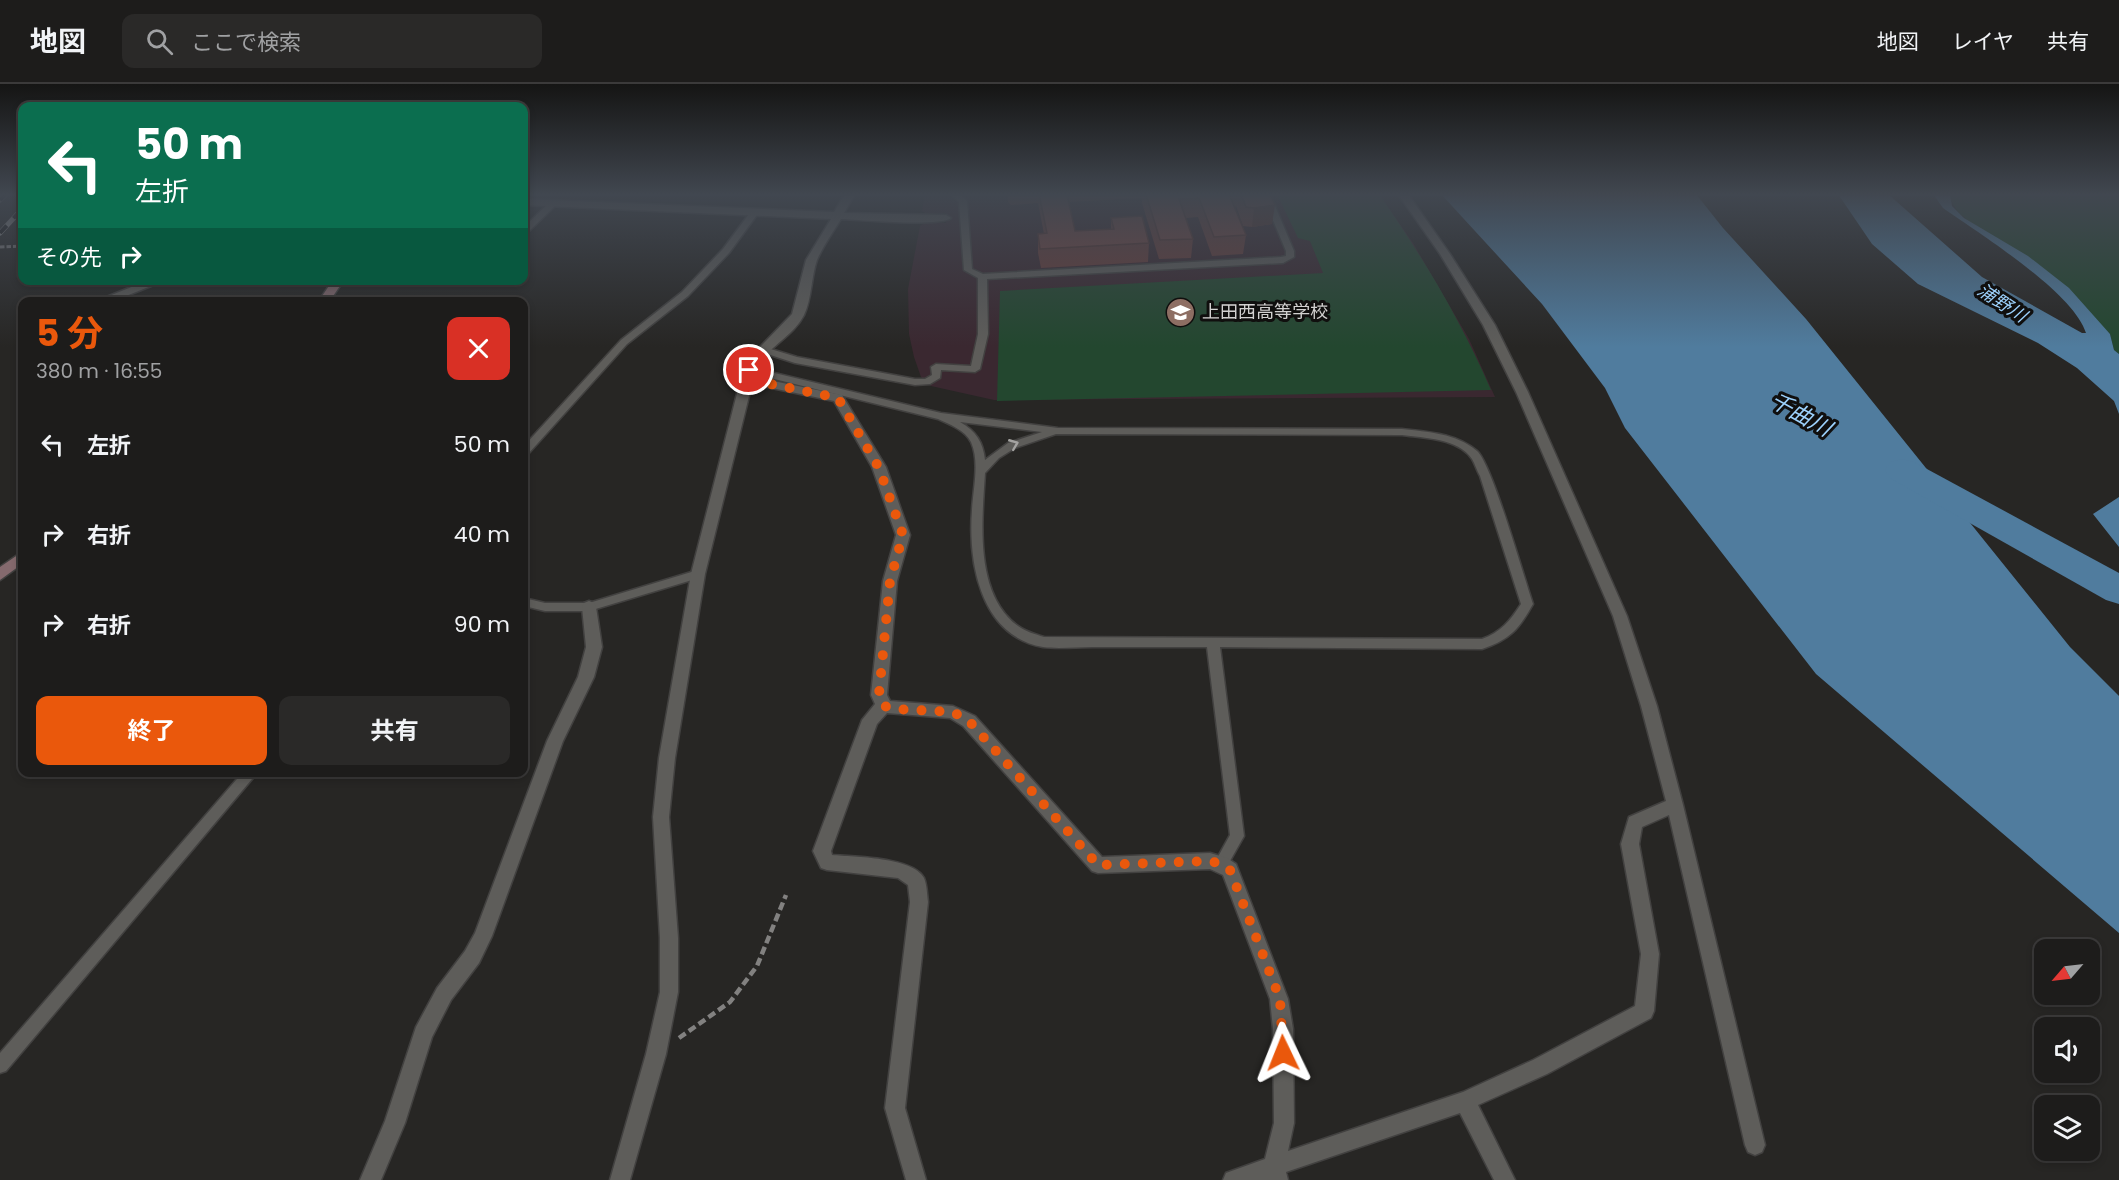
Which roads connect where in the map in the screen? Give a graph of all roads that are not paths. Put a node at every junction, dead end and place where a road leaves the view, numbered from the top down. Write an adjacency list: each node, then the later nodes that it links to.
1 (730, 245): 15 (lane)
2 (820, 245): 11 (street)
3 (967, 245): 6 (lane)
4 (1288, 245): 6 (lane)
5 (1439, 245): 25 (street)
6 (982, 277): 11 (lane)
7 (152, 285): 9 (street)
8 (335, 285): 10 (street)
9 (130, 297)
10 (326, 297)
11 (764, 350): 12 (street)
12 (748, 374): 13 (lane); 18 (street); 23 (street)
13 (941, 416): 14 (lane); 16 (lane)
14 (1058, 431): 16 (lane, one-way to 14); 22 (lane)
15 (528, 448)
16 (979, 473): 22 (lane)
17 (18, 560): 19 (street)
18 (698, 574): 21 (lane); 32 (street)
19 (0, 575)
20 (528, 603): 21 (lane)
21 (589, 607): 31 (street)
22 (1213, 643): 26 (lane)
23 (884, 706): 26 (street); 33 (street)
24 (248, 777): 27 (lane)
25 (1675, 805): 28 (street); 29 (street)
26 (1221, 864): 30 (street)
27 (0, 1065)
28 (1465, 1101): 30 (street); 35 (street)
29 (1755, 1145)
30 (1276, 1173): 34 (street)
31 (370, 1180)
32 (620, 1180)
33 (916, 1180)
34 (1233, 1180)
35 (1505, 1180)

